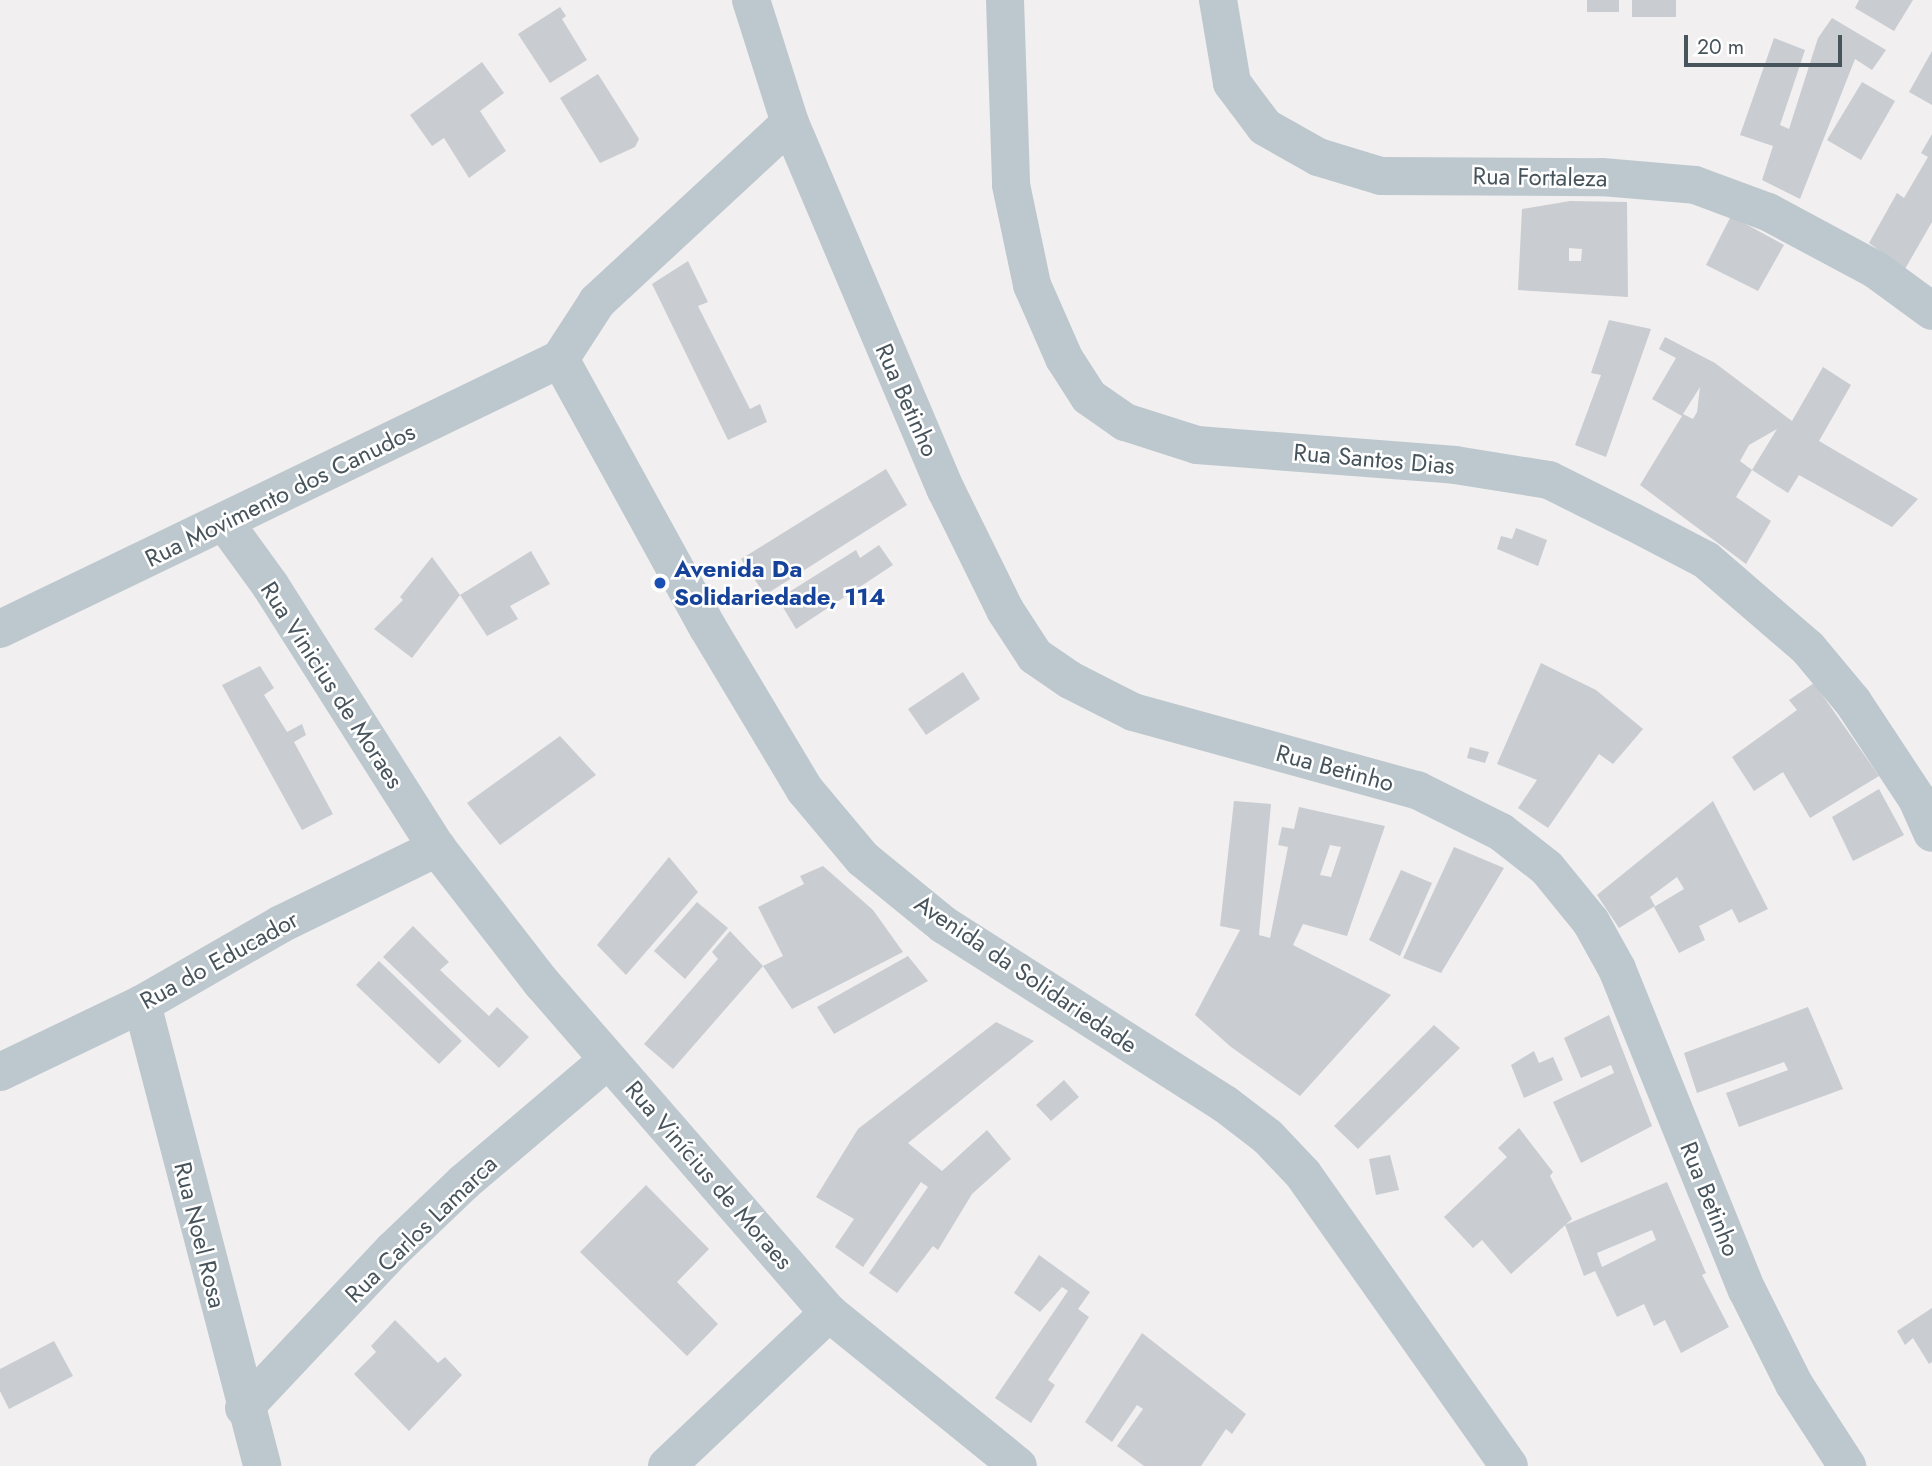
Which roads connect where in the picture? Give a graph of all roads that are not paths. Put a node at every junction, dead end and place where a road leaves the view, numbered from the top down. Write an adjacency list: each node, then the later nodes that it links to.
1 (751, 0): 4 (street)
2 (1005, 0): 9 (street, Rua Santos Dias)
3 (1219, 0): 5 (street, Rua Fortaleza)
4 (790, 123): 6 (street); 20 (street, Rua Betinho)
5 (1932, 311)
6 (560, 359): 7 (street, Rua Movimento dos Canudos); 19 (street, Avenida da Solidariedade)
7 (225, 523): 8 (street, Rua Movimento dos Canudos); 10 (street, Rua Vinicius de Moraes)
8 (0, 629)
9 (1932, 833)
10 (437, 848): 11 (street, Rua do Educador); 12 (street, Rua Vinícius de Moraes)
11 (142, 1004): 13 (street, Rua do Educador); 15 (street, Rua Noel Rosa)
12 (608, 1060): 14 (street, Rua Vinícius de Moraes); 15 (street, Rua Carlos Lamarca)
13 (0, 1072)
14 (829, 1313): 17 (street); 18 (street, Rua Vinícius de Moraes)
15 (244, 1408): 16 (street, Rua Noel Rosa)
16 (262, 1466)
17 (667, 1466)
18 (1018, 1466)
19 (1508, 1466)
20 (1847, 1466)

